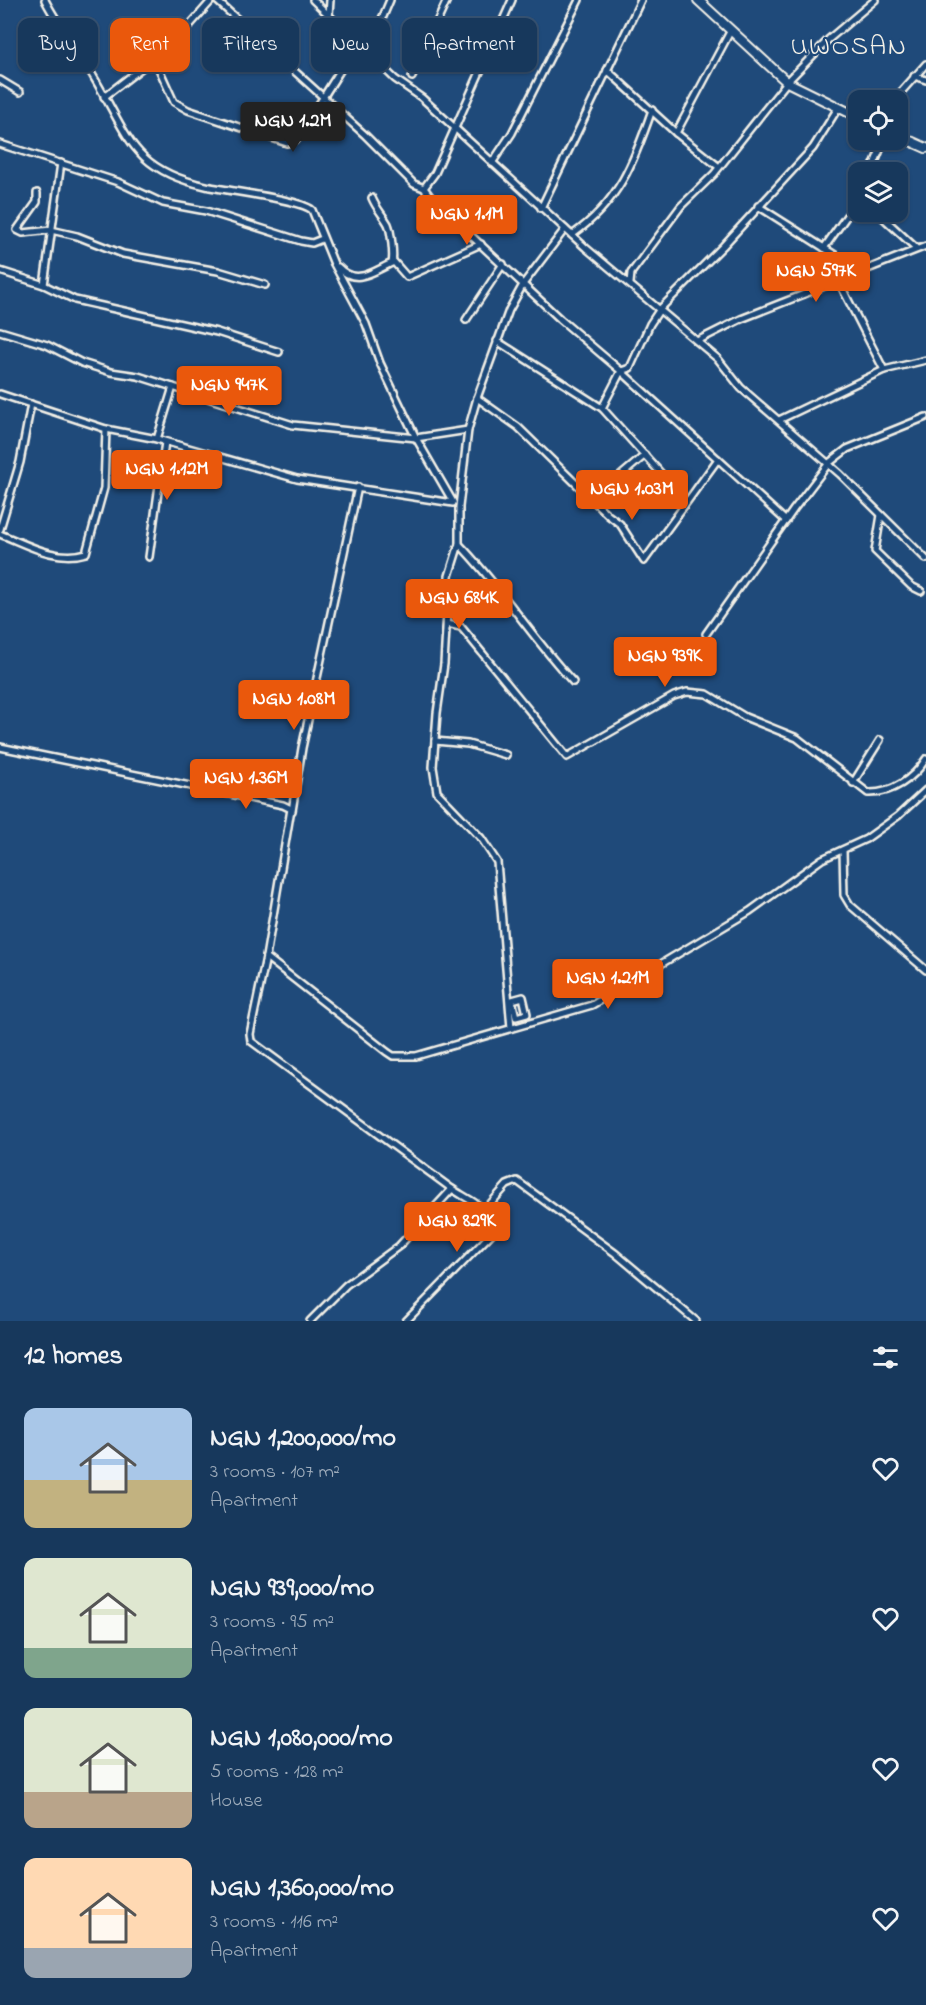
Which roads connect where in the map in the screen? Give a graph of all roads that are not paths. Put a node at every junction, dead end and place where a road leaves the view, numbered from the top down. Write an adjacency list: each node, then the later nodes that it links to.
1 (45, 0): 30 (street)
2 (214, 0): 15 (street); 31 (street)
3 (313, 0): 12 (street)
4 (330, 0): 12 (street)
5 (390, 0): 14 (street)
6 (447, 0): 24 (street)
7 (512, 0): 35 (street)
8 (579, 0): 41 (street)
9 (641, 0): 18 (street)
10 (698, 0): 16 (street)
11 (875, 0): 27 (street)
12 (330, 15): 13 (street)
13 (333, 18)
14 (382, 18)
15 (190, 27)
16 (730, 30): 27 (street); 36 (street)
17 (926, 64): 23 (street)
18 (607, 70): 33 (street); 47 (street)
19 (138, 72): 30 (street)
20 (160, 72): 31 (street)
21 (340, 72): 31 (street)
22 (388, 72): 35 (street)
23 (914, 76): 26 (street); 28 (street)
24 (412, 77)
25 (0, 80): 29 (street)
26 (926, 80)
27 (787, 82): 32 (street); 42 (street)
28 (902, 90)
29 (20, 92)
30 (104, 97): 53 (street)
31 (323, 97): 43 (street)
32 (838, 108): 34 (street); 46 (street)
33 (652, 110): 36 (street); 52 (street)
34 (848, 112)
35 (455, 126): 41 (street); 43 (street)
36 (676, 134): 42 (street)
37 (908, 140): 39 (street)
38 (0, 144): 40 (street)
39 (926, 148)
40 (61, 163): 51 (street); 53 (street)
41 (492, 163): 47 (street)
42 (719, 167): 63 (street)
43 (424, 188): 54 (street)
44 (37, 193): 51 (street)
45 (372, 198): 58 (street)
46 (758, 206): 56 (street); 70 (street)
47 (541, 208): 50 (street)
48 (848, 214): 56 (street)
49 (889, 222): 57 (street)
50 (566, 229): 52 (street); 67 (street)
51 (51, 230): 68 (street); 69 (street)
52 (572, 235): 64 (street)
53 (322, 239): 59 (street)
54 (481, 244): 58 (street); 60 (street)
55 (926, 246): 57 (street)
56 (824, 248): 62 (street)
57 (917, 249): 62 (street)
58 (393, 261): 59 (street)
59 (333, 262): 88 (street)
60 (503, 264): 67 (street); 71 (street)
61 (0, 271): 68 (street)
62 (862, 272): 65 (street)
63 (631, 273): 64 (street); 66 (street)
64 (621, 276): 66 (street)
65 (839, 282): 74 (street); 77 (street)
66 (630, 283): 70 (street)
67 (524, 284): 73 (street); 78 (street)
68 (44, 285): 75 (street)
69 (265, 285)
70 (660, 309): 74 (street); 78 (street)
71 (466, 321)
72 (0, 331): 79 (street)
73 (497, 341): 81 (street); 83 (street)
74 (697, 342): 85 (street)
75 (279, 352)
76 (926, 360): 77 (street)
77 (884, 370): 85 (street)
78 (621, 371): 83 (street); 92 (street)
79 (173, 387): 88 (street); 89 (street)
80 (0, 394): 82 (street)
81 (477, 398): 87 (street); 95 (street)
82 (31, 404): 86 (street); 101 (street)
83 (602, 408): 91 (street)
84 (926, 417): 93 (street)
85 (779, 420): 93 (street)
86 (106, 429): 89 (street); 102 (street)
87 (468, 430): 88 (street); 98 (street)
88 (416, 438): 97 (street)
89 (157, 439): 90 (street)
90 (165, 442): 94 (street); 104 (street)
91 (645, 455): 95 (street); 96 (street)
92 (718, 459): 96 (street); 100 (street)
93 (829, 464): 99 (street); 100 (street)
94 (358, 487): 97 (street); 117 (street)
95 (592, 500): 96 (street)
96 (686, 501)
97 (453, 502): 98 (street)
98 (459, 507): 103 (street)
99 (881, 515): 105 (street); 106 (street)
100 (786, 521): 108 (street)
101 (0, 529)
102 (0, 534)
103 (459, 544): 107 (street); 109 (street)
104 (149, 557)
105 (926, 559)
106 (921, 591)
107 (447, 624): 111 (street); 115 (street)
108 (706, 634)
109 (573, 682)
110 (880, 740): 115 (street)
111 (435, 741): 113 (street); 121 (street)
112 (0, 747): 117 (street)
113 (506, 755)
114 (926, 759): 115 (street)
115 (853, 783)
116 (926, 790): 118 (street)
117 (292, 812): 119 (street)
118 (843, 850): 120 (street); 121 (street)
119 (266, 957): 121 (street); 122 (street)
120 (926, 970)
121 (511, 1028)
122 (452, 1189): 123 (street); 124 (street)
123 (484, 1211): 125 (street); 126 (street)
124 (310, 1321)
125 (406, 1321)
126 (696, 1321)

